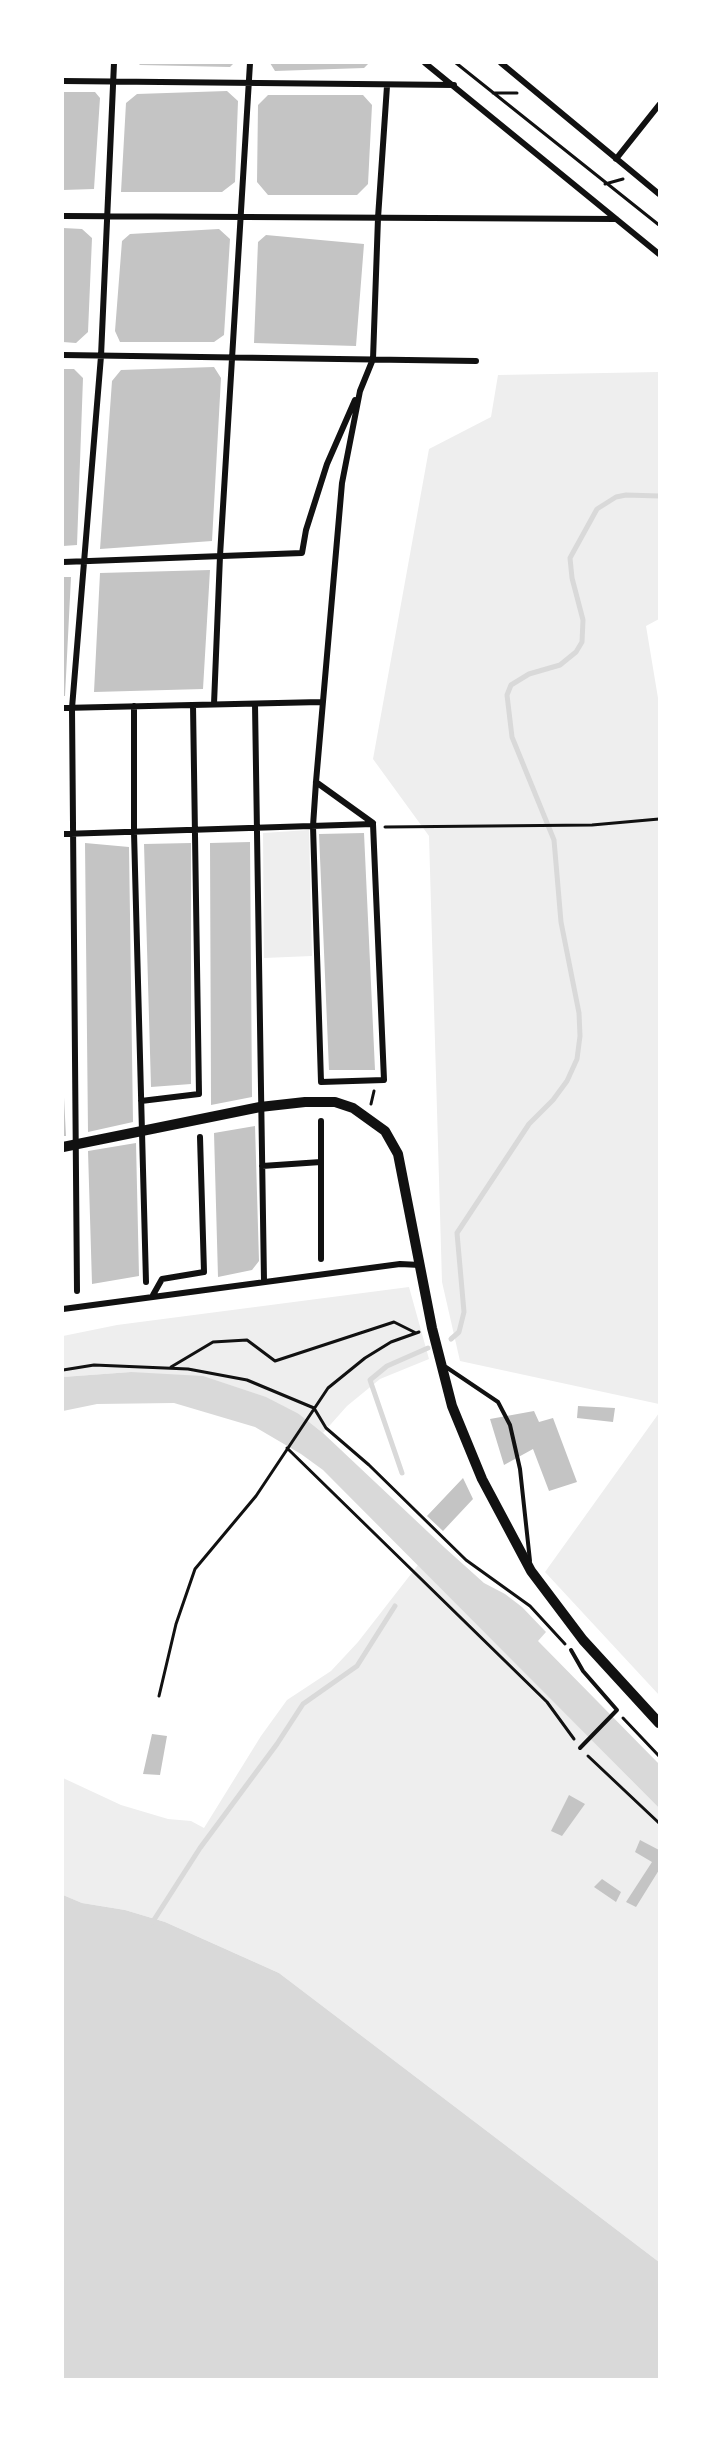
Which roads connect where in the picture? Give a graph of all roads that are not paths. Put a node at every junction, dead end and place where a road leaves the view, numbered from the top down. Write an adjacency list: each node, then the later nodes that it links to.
1 (114, 63): 6 (street)
2 (250, 63): 7 (street)
3 (425, 63): 8 (street)
4 (501, 63): 11 (street)
5 (63, 81): 6 (street)
6 (113, 81): 7 (street); 14 (street)
7 (249, 85): 9 (street); 15 (street)
8 (454, 86): 9 (street); 17 (street)
9 (387, 87): 16 (street)
10 (659, 105): 11 (street)
11 (616, 159): 12 (street)
12 (659, 195)
13 (63, 216): 14 (street)
14 (108, 216): 15 (street); 20 (street)
15 (242, 217): 16 (street); 21 (street)
16 (378, 218): 17 (street); 22 (street)
17 (616, 219): 18 (street)
18 (659, 254)
19 (63, 355): 20 (street)
20 (101, 356): 21 (street); 26 (street)
21 (232, 357): 22 (street); 25 (street)
22 (373, 359): 23 (street); 24 (street)
23 (476, 361)
24 (360, 391): 25 (street); 28 (street)
25 (220, 556): 26 (street); 29 (street)
26 (86, 561): 27 (street); 34 (street)
27 (63, 562)
28 (321, 702): 30 (street); 35 (street)
29 (214, 704): 30 (street); 31 (street)
30 (255, 704): 38 (street)
31 (194, 705): 32 (street); 39 (street)
32 (134, 706): 34 (street); 40 (street)
33 (63, 708): 34 (street)
34 (72, 708): 42 (street)
35 (316, 782): 36 (street); 37 (street)
36 (373, 824): 37 (street); 37 (street)
37 (313, 826): 38 (street)
38 (258, 828): 39 (street); 44 (street)
39 (195, 831): 40 (street); 43 (street)
40 (134, 832): 42 (street); 43 (street)
41 (63, 834): 42 (street)
42 (73, 834): 48 (street)
43 (141, 1101): 46 (street)
44 (260, 1107): 46 (street); 51 (street); 53 (street)
45 (321, 1121): 50 (street)
46 (142, 1131): 48 (street); 55 (street)
47 (200, 1137): 57 (street)
48 (77, 1144): 49 (street); 56 (street)
49 (63, 1147)
50 (321, 1162): 51 (street); 52 (street)
51 (262, 1166): 54 (street)
52 (321, 1260)
53 (420, 1265): 54 (street); 59 (street)
54 (264, 1281): 57 (street)
55 (146, 1282)
56 (77, 1291)
57 (153, 1295): 58 (street)
58 (63, 1309)
59 (441, 1364): 60 (street); 60 (lane)
60 (531, 1571): 62 (street)
61 (571, 1650): 63 (lane)
62 (659, 1723)
63 (580, 1748)

